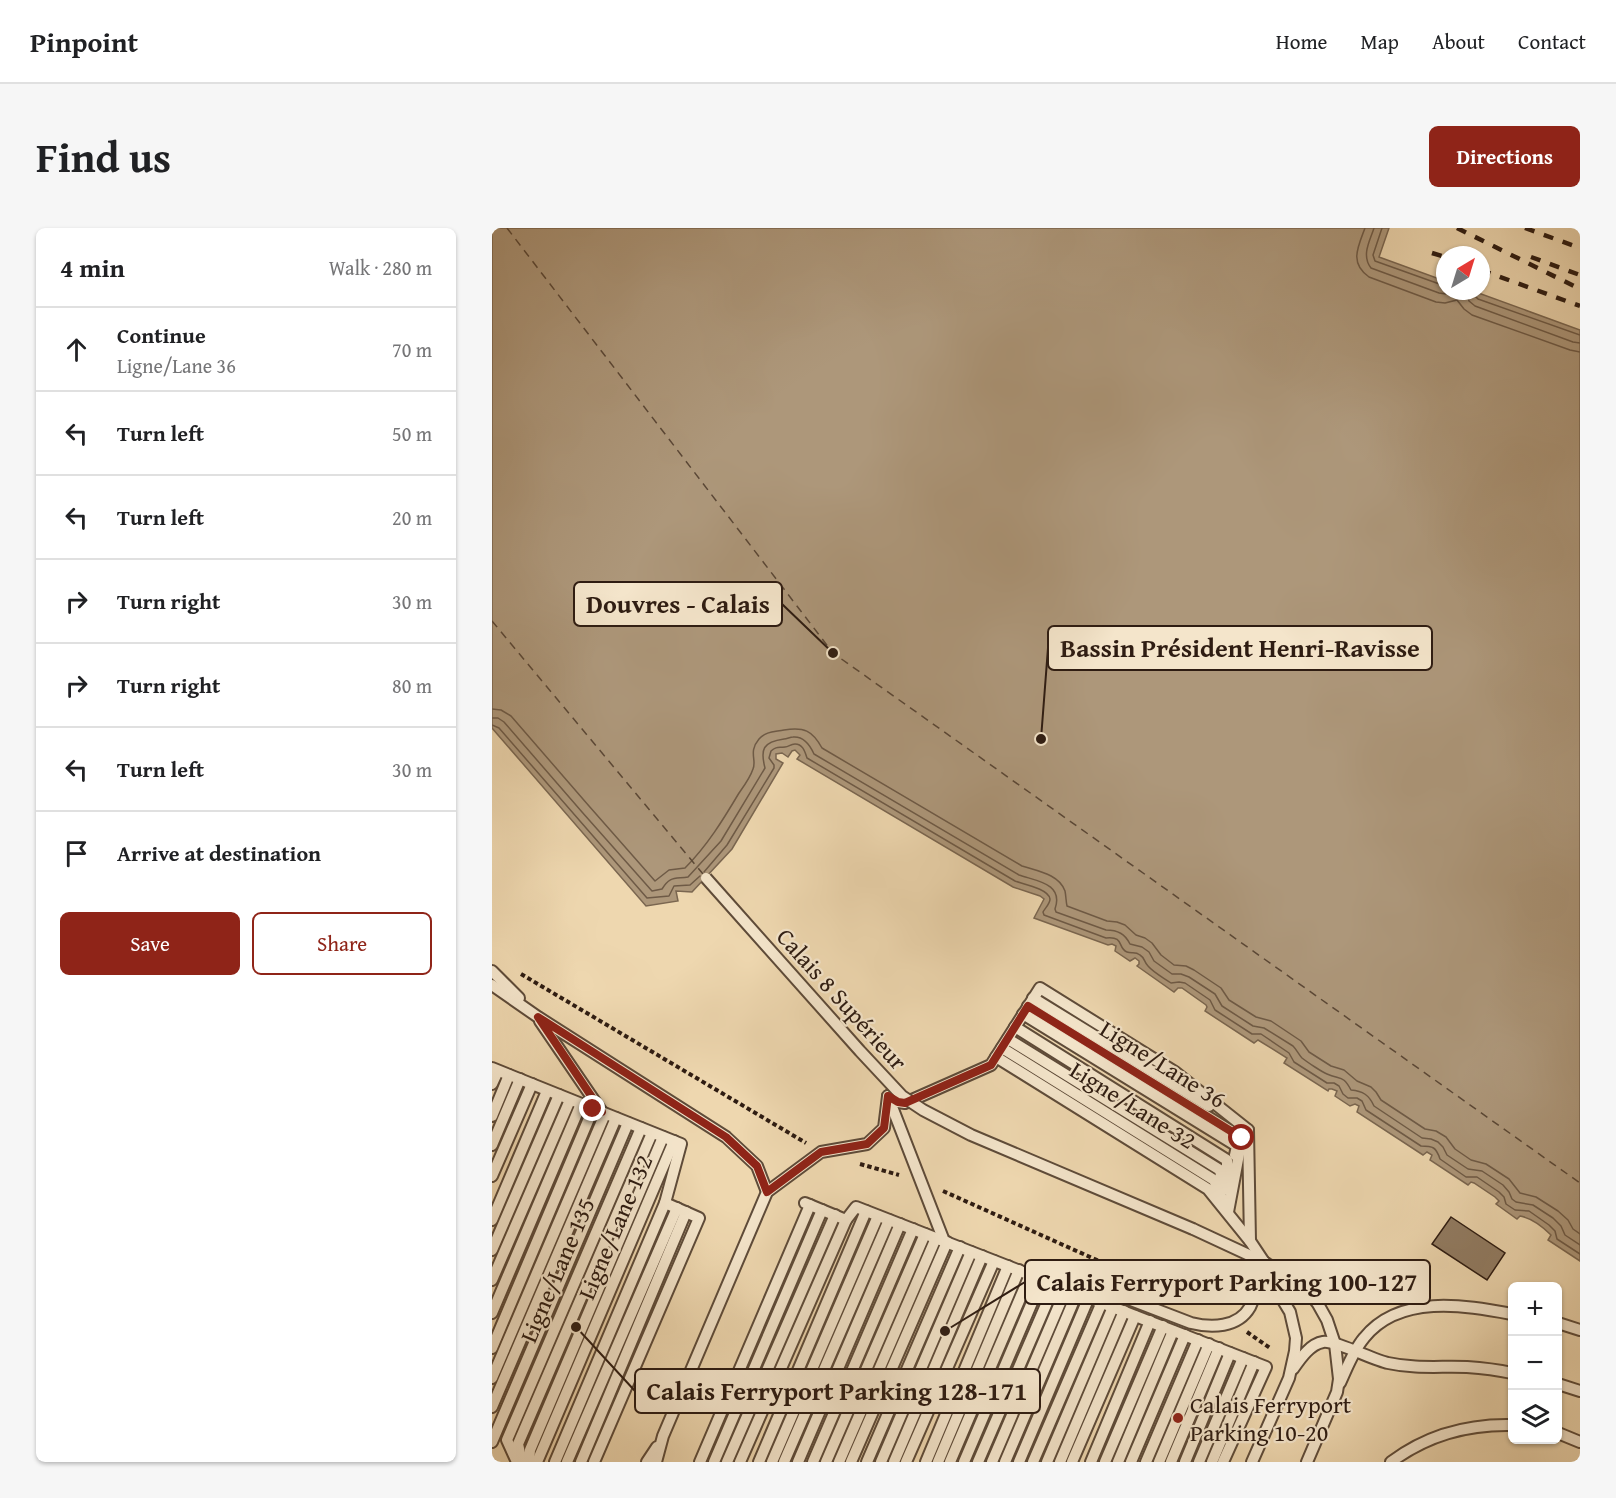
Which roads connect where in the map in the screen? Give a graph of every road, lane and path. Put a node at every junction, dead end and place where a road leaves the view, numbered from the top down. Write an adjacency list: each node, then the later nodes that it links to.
1 (706, 878): 46 (lane, Calais 8 Supérieur, bridge)
2 (492, 971): 5 (lane)
3 (492, 985): 5 (lane)
4 (1028, 1006): 6 (lane); 21 (lane); 21 (lane); 31 (lane, Ligne/Lane 36)
5 (538, 1017): 17 (lane); 26 (lane)
6 (1015, 1027): 7 (lane); 31 (lane)
7 (1002, 1048): 14 (lane); 31 (lane); 31 (lane)
8 (495, 1069): 9 (lane); 10 (lane)
9 (515, 1077): 11 (lane); 18 (lane); 24 (lane)
10 (492, 1084)
11 (532, 1084): 12 (lane); 25 (lane)
12 (547, 1090): 13 (lane); 34 (lane)
13 (559, 1095): 15 (lane); 42 (lane)
14 (888, 1096): 26 (lane); 39 (lane)
15 (570, 1100): 16 (lane); 49 (lane)
16 (581, 1104): 17 (lane); 55 (lane)
17 (604, 1113): 19 (lane); 65 (lane); 70 (lane); 75 (lane)
18 (492, 1116)
19 (628, 1123): 20 (lane); 79 (lane)
20 (641, 1128): 22 (lane); 81 (lane, Ligne/Lane 135)
21 (1248, 1130): 40 (lane)
22 (657, 1135): 23 (lane); 82 (lane); 83 (lane)
23 (674, 1141): 27 (lane); 84 (lane, Ligne/Lane 132)
24 (492, 1145)
25 (492, 1176)
26 (767, 1192): 78 (lane)
27 (665, 1203): 28 (lane); 85 (lane)
28 (681, 1210): 86 (lane); 87 (lane); 88 (lane)
29 (822, 1210): 32 (lane); 91 (lane); 92 (lane)
30 (866, 1211): 33 (lane); 35 (lane); 95 (lane)
31 (1228, 1212): 40 (lane)
32 (835, 1215): 35 (lane); 93 (lane)
33 (878, 1216): 36 (lane); 96 (lane)
34 (492, 1220)
35 (846, 1220): 94 (lane)
36 (894, 1222): 37 (lane); 97 (lane); 98 (lane)
37 (913, 1229): 38 (lane); 99 (lane)
38 (925, 1234): 39 (lane); 100 (lane)
39 (942, 1241): 41 (lane); 101 (lane); 102 (lane)
40 (1250, 1241): 46 (lane)
41 (960, 1247): 43 (lane); 103 (lane)
42 (492, 1250)
43 (971, 1252): 44 (lane); 104 (lane)
44 (982, 1256): 45 (lane); 105 (lane)
45 (994, 1261): 47 (lane); 106 (lane)
46 (1264, 1262): 50 (lane); 63 (lane, Calais 8 Supérieur); 71 (lane)
47 (1014, 1268): 48 (lane); 107 (lane); 108 (lane)
48 (1030, 1275): 50 (lane); 109 (lane)
49 (492, 1280)
50 (1047, 1281): 51 (lane); 110 (lane); 111 (lane)
51 (1072, 1291): 52 (lane); 112 (lane); 113 (lane)
52 (1089, 1298): 53 (lane); 114 (lane)
53 (1102, 1302): 54 (lane); 115 (lane)
54 (1124, 1311): 57 (lane); 116 (lane); 117 (lane); 118 (lane)
55 (492, 1312)
56 (1508, 1313): 66 (lane)
57 (1150, 1321): 59 (lane); 119 (lane)
58 (1562, 1325): 60 (lane)
59 (1168, 1328): 61 (lane); 120 (lane); 121 (lane)
60 (1580, 1330)
61 (1185, 1335): 62 (lane); 122 (lane)
62 (1198, 1340): 64 (lane); 123 (lane)
63 (1335, 1344): 66 (lane); 71 (lane); 74 (lane, Calais 8 Supérieur)
64 (1214, 1346): 67 (lane); 124 (lane); 125 (lane)
65 (492, 1348)
66 (1355, 1352): 69 (lane); 74 (lane)
67 (1230, 1353): 68 (lane); 126 (lane)
68 (1249, 1360): 127 (lane); 128 (lane); 129 (lane)
69 (1508, 1372)
70 (492, 1378)
71 (1289, 1378): 130 (lane)
72 (1562, 1385): 73 (lane)
73 (1580, 1391)
74 (1337, 1392): 131 (lane)
75 (492, 1407)
76 (1508, 1425): 132 (lane)
77 (1562, 1435): 80 (lane)
78 (663, 1436): 89 (lane); 90 (lane)
79 (492, 1442)
80 (1580, 1442)
81 (517, 1462)
82 (522, 1462)
83 (529, 1462)
84 (537, 1462)
85 (555, 1462)
86 (567, 1462)
87 (581, 1462)
88 (594, 1462)
89 (647, 1462)
90 (656, 1462)
91 (700, 1462)
92 (714, 1462)
93 (727, 1462)
94 (740, 1462)
95 (759, 1462)
96 (772, 1462)
97 (784, 1462)
98 (798, 1462)
99 (813, 1462)
100 (826, 1462)
101 (839, 1462)
102 (851, 1462)
103 (867, 1462)
104 (881, 1462)
105 (894, 1462)
106 (906, 1462)
107 (926, 1462)
108 (938, 1462)
109 (950, 1462)
110 (964, 1462)
111 (978, 1462)
112 (992, 1462)
113 (1005, 1462)
114 (1019, 1462)
115 (1033, 1462)
116 (1047, 1462)
117 (1060, 1462)
118 (1072, 1462)
119 (1091, 1462)
120 (1106, 1462)
121 (1118, 1462)
122 (1131, 1462)
123 (1146, 1462)
124 (1159, 1462)
125 (1171, 1462)
126 (1185, 1462)
127 (1199, 1462)
128 (1212, 1462)
129 (1223, 1462)
130 (1252, 1462)
131 (1307, 1462)
132 (1391, 1462)

